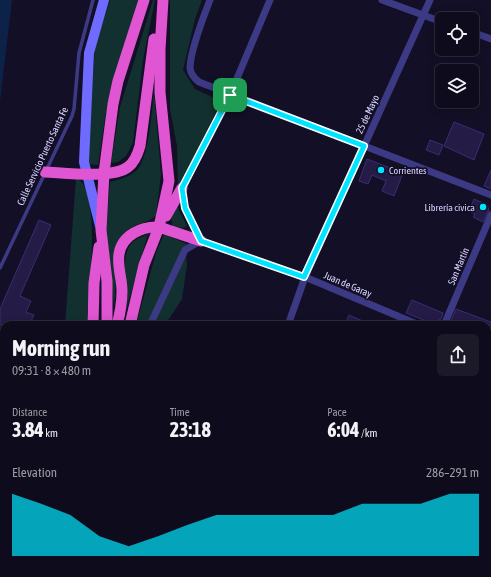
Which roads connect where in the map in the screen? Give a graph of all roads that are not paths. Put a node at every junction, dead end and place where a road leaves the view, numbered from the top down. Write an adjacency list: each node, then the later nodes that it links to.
1 (93, 0): 15 (lane, Calle Servicio Puerto Santa Fe)
2 (104, 0): 16 (main road)
3 (144, 0): 17 (highway)
4 (163, 0): 17 (highway); 21 (highway)
5 (210, 0): 13 (street)
6 (270, 0): 13 (street)
7 (382, 0): 9 (street)
8 (430, 0): 9 (street, 25 de Mayo)
9 (424, 15): 10 (street); 14 (street, 25 de Mayo)
10 (435, 19)
11 (479, 35): 12 (street)
12 (491, 39)
13 (230, 95): 14 (street); 18 (street)
14 (364, 146): 19 (street); 25 (street, 25 de Mayo)
15 (45, 172): 16 (highway); 24 (lane, Calle Servicio Puerto Santa Fe)
16 (86, 173): 17 (highway); 22 (main road)
17 (104, 173): 22 (highway)
18 (182, 188): 21 (highway); 23 (street)
19 (491, 195)
20 (491, 215): 33 (street, San Martín)
21 (159, 227): 23 (highway); 28 (highway); 29 (highway)
22 (101, 230): 26 (highway); 27 (highway)
23 (201, 241): 25 (street, Juan de Garay); 30 (street)
24 (0, 268)
25 (304, 277): 31 (street, 25 de Mayo); 32 (street, Juan de Garay)
26 (93, 321)
27 (107, 321)
28 (117, 321)
29 (131, 321)
30 (152, 321)
31 (289, 321)
32 (409, 321)
33 (446, 321)

